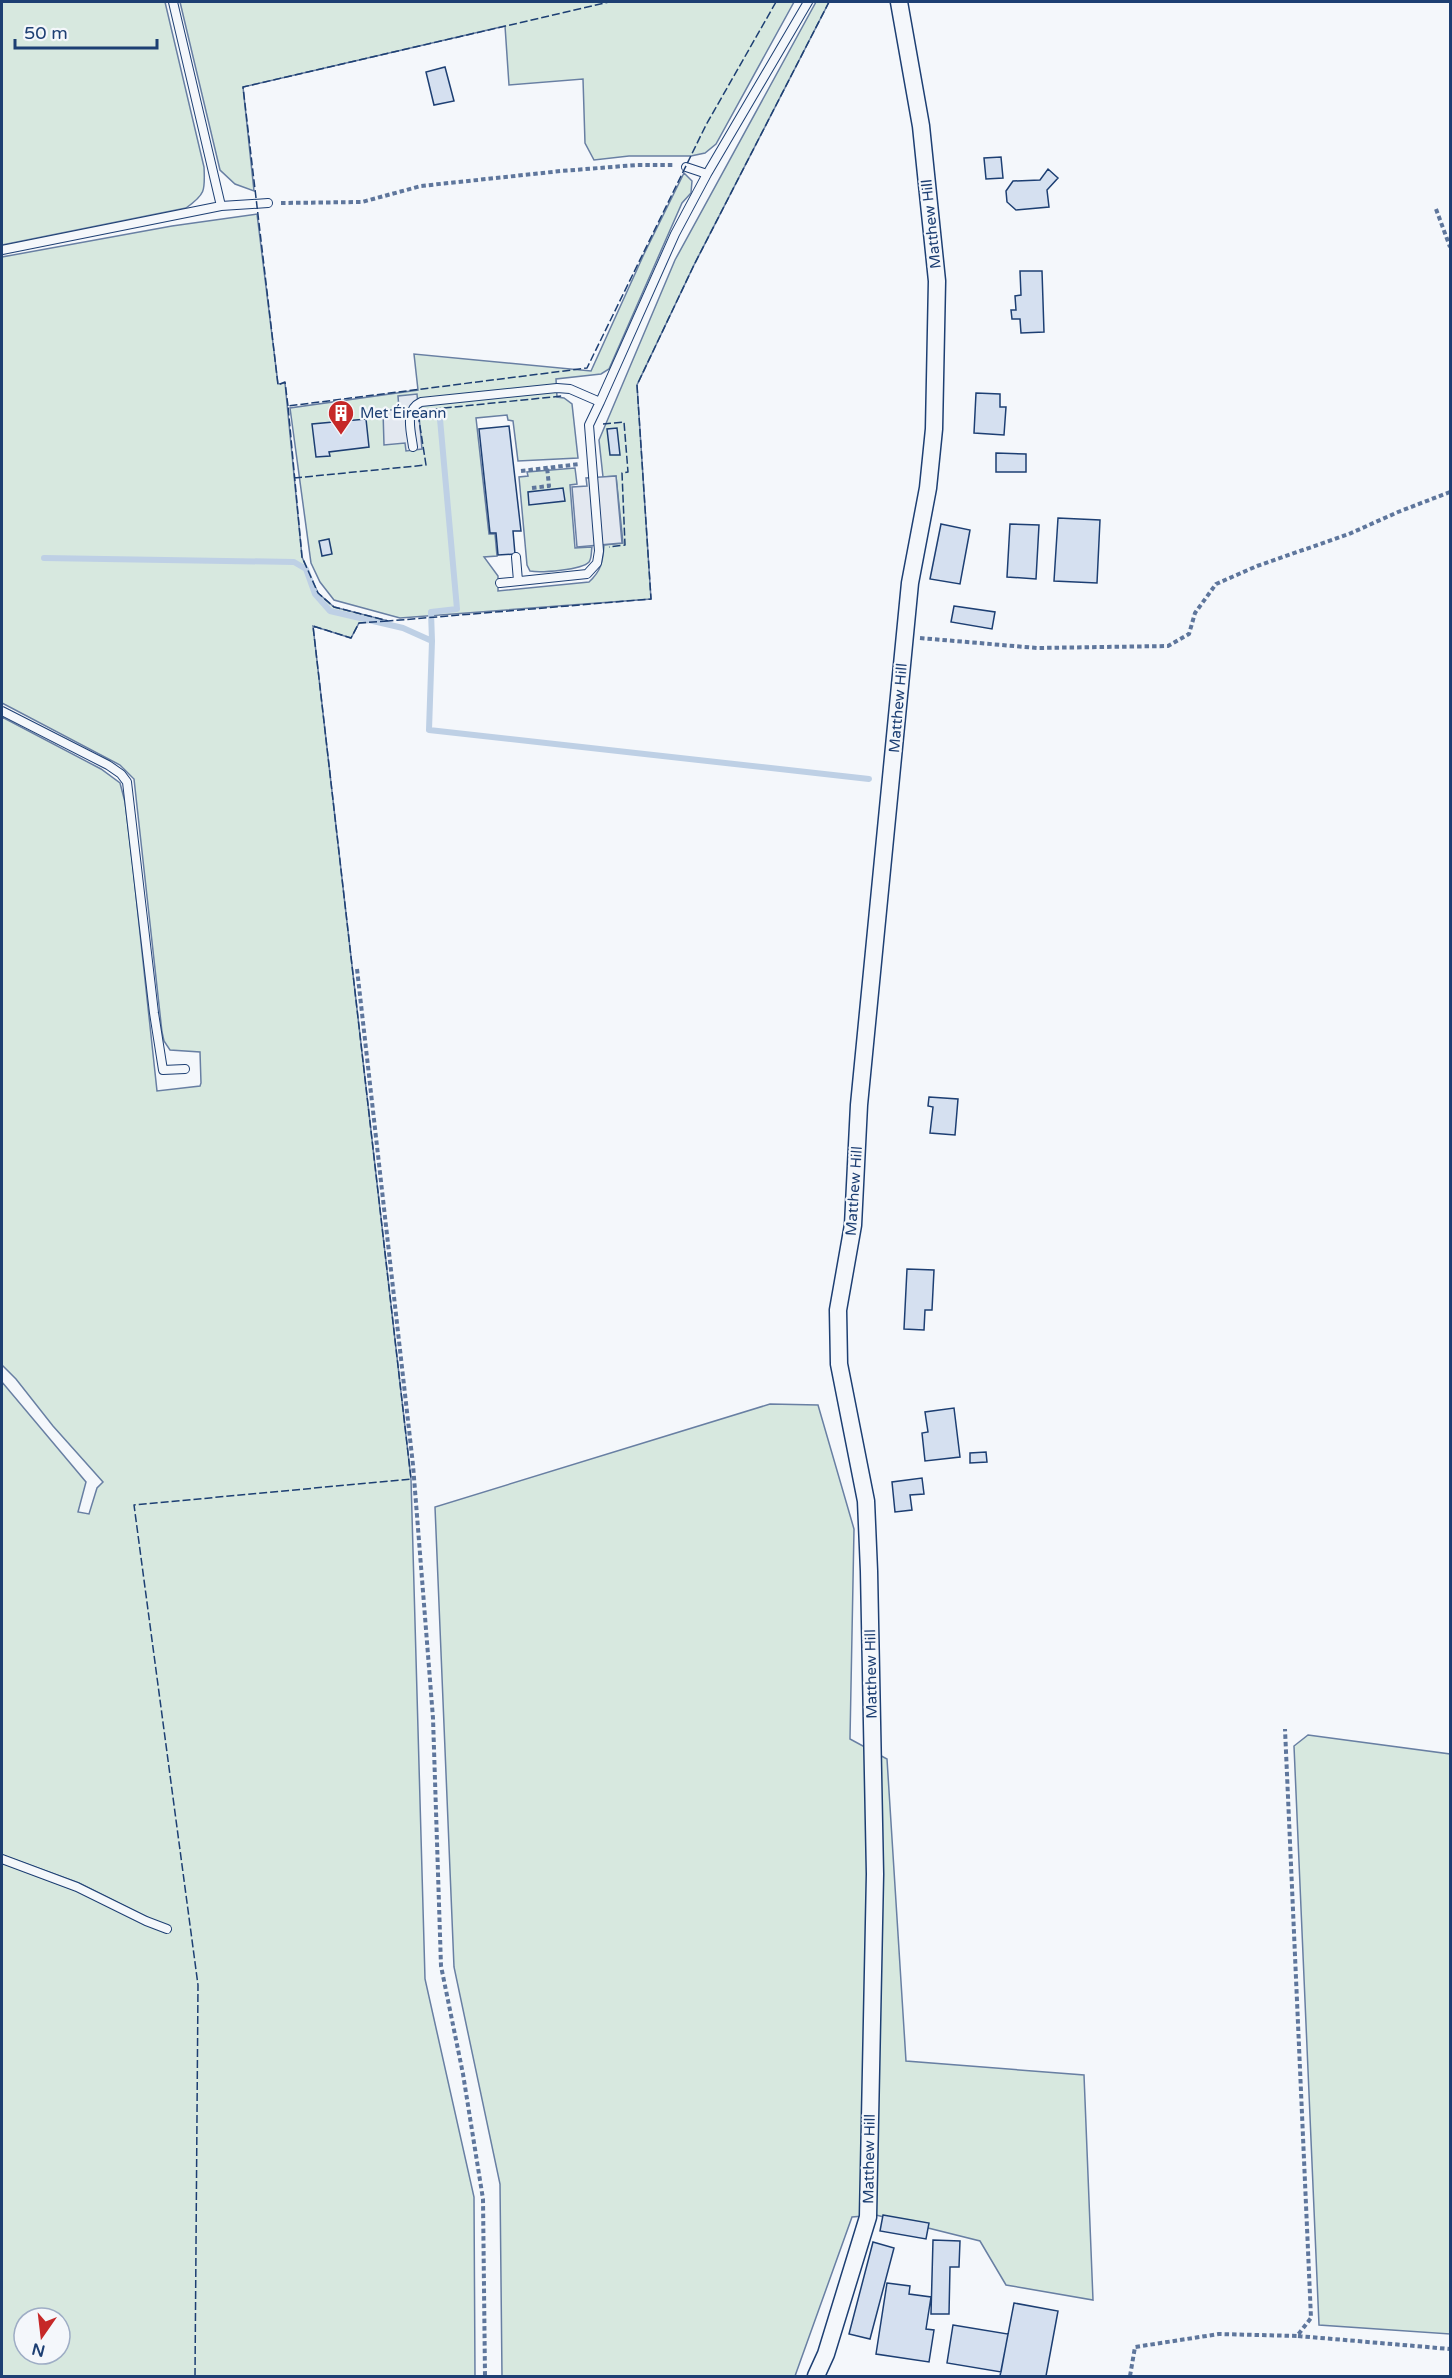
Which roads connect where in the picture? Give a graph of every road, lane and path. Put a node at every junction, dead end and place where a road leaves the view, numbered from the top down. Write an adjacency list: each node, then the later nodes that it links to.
1 (173, 2): 7 (lane)
2 (808, 2): 5 (lane)
3 (899, 2): 21 (street, Matthew Hill)
4 (686, 167): 5 (lane); 6 (path)
5 (707, 174): 11 (lane)
6 (268, 202): 7 (lane)
7 (221, 206): 10 (lane)
8 (1436, 209): 9 (path)
9 (1450, 247)
10 (2, 250)
11 (600, 402): 12 (lane); 15 (lane)
12 (413, 447)
13 (547, 467): 14 (path); 15 (path); 16 (path)
14 (521, 471)
15 (594, 481): 19 (lane)
16 (532, 488)
17 (1450, 492): 21 (path)
18 (516, 557): 19 (lane)
19 (518, 581): 20 (lane)
20 (500, 583)
21 (904, 636): 31 (street, Matthew Hill)
22 (2, 711): 24 (lane)
23 (357, 969): 30 (path)
24 (185, 1069)
25 (1285, 1729): 28 (path)
26 (2, 1859): 27 (lane)
27 (167, 1929)
28 (1297, 2336): 29 (path); 32 (path)
29 (1450, 2349)
30 (484, 2376)
31 (816, 2376)
32 (1130, 2376)

